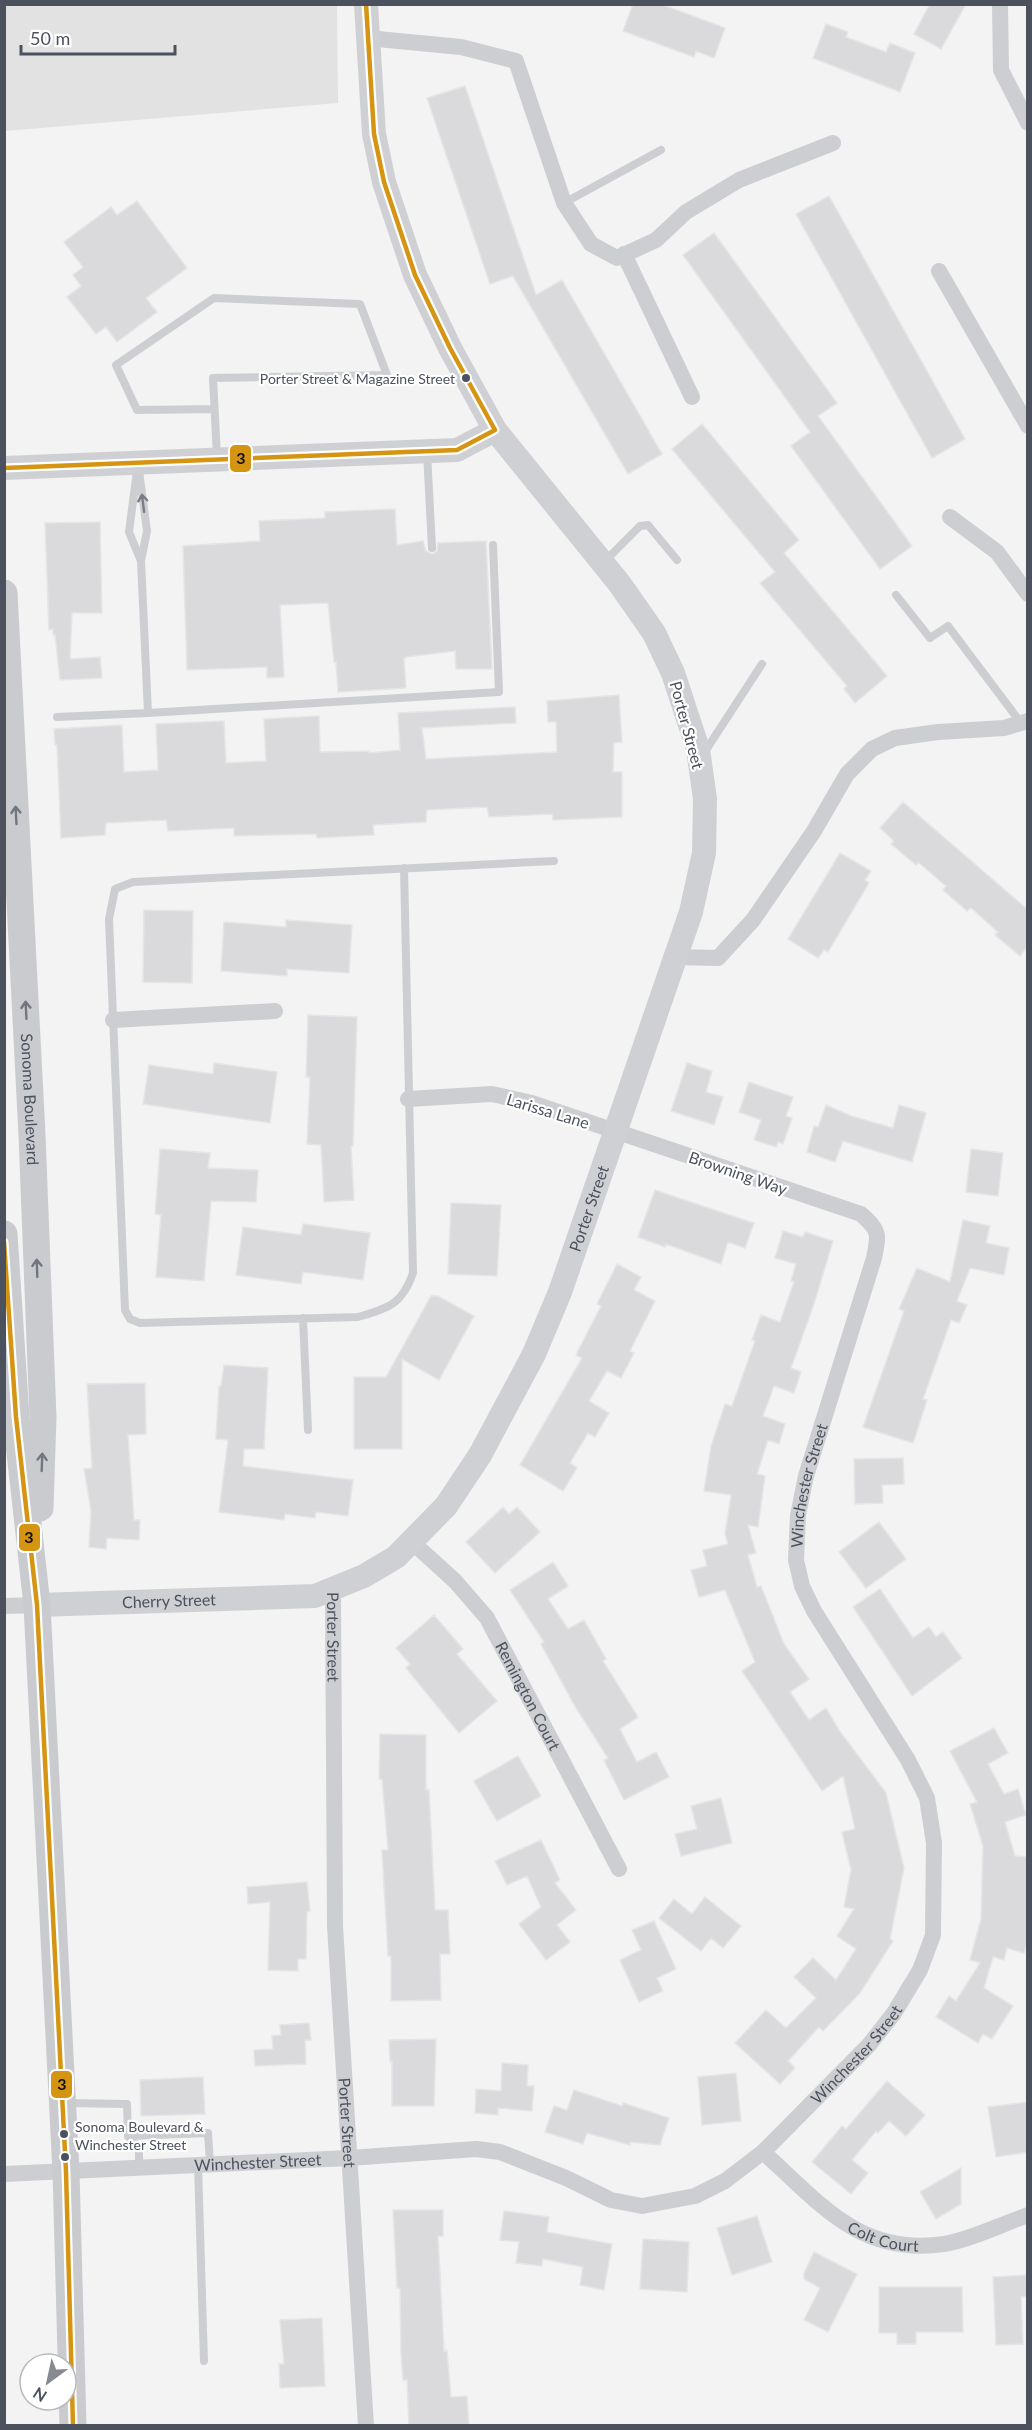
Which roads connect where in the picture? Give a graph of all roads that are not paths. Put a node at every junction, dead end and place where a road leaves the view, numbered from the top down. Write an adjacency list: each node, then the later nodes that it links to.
1 (366, 4): 3 (street, Porter Street)
2 (1000, 4): 4 (street)
3 (367, 38): 7 (street); 13 (street, Porter Street)
4 (1028, 123)
5 (833, 143): 8 (street)
6 (661, 150): 7 (lane)
7 (564, 202): 8 (street)
8 (624, 254): 10 (street)
9 (939, 271): 12 (street)
10 (692, 397)
11 (214, 409): 11 (lane); 15 (lane)
12 (1028, 426)
13 (495, 430): 14 (street); 23 (street, Porter Street)
14 (427, 452): 15 (street); 20 (lane)
15 (217, 460): 16 (street)
16 (138, 463): 17 (street); 22 (lane, one-way to 16); 22 (lane)
17 (4, 468)
18 (950, 517): 25 (street)
19 (493, 545): 28 (lane)
20 (432, 548)
21 (677, 560): 23 (lane)
22 (141, 561): 28 (lane)
23 (603, 563): 31 (street, Porter Street)
24 (4, 593): 45 (main road, Sonoma Boulevard, one-way to 24)
25 (1028, 594)
26 (896, 596): 30 (lane)
27 (762, 663): 31 (lane)
28 (148, 713): 29 (lane)
29 (57, 717)
30 (1024, 722): 34 (street)
31 (699, 761): 34 (street, Porter Street)
32 (554, 861): 33 (lane)
33 (404, 868): 36 (lane); 37 (lane)
34 (675, 957): 38 (street, Porter Street)
35 (275, 1011): 36 (street)
36 (113, 1020): 41 (lane)
37 (408, 1099): 38 (street, Larissa Lane); 41 (lane)
38 (616, 1132): 39 (street, Browning Way); 43 (street, Porter Street)
39 (861, 1214): 50 (street, Winchester Street)
40 (4, 1234): 45 (main road, Sonoma Boulevard)
41 (303, 1318): 42 (lane)
42 (308, 1430)
43 (412, 1542): 44 (street, Porter Street); 47 (street, Remington Court)
44 (333, 1589): 45 (street, Cherry Street); 51 (street, Porter Street)
45 (38, 1605): 46 (street, Cherry Street); 48 (main road, Sonoma Boulevard)
46 (4, 1606)
47 (619, 1869)
48 (63, 2103): 49 (lane); 54 (main road, Sonoma Boulevard)
49 (128, 2136): 52 (lane); 53 (lane)
50 (763, 2152): 51 (street, Winchester Street); 56 (street, Colt Court)
51 (349, 2158): 52 (street, Winchester Street); 59 (street, Porter Street)
52 (204, 2165): 53 (street, Winchester Street); 57 (lane)
53 (139, 2167): 54 (street, Winchester Street)
54 (66, 2172): 55 (street, Winchester Street); 58 (main road, Sonoma Boulevard)
55 (4, 2174)
56 (1028, 2215)
57 (204, 2361)
58 (73, 2426)
59 (366, 2426)

